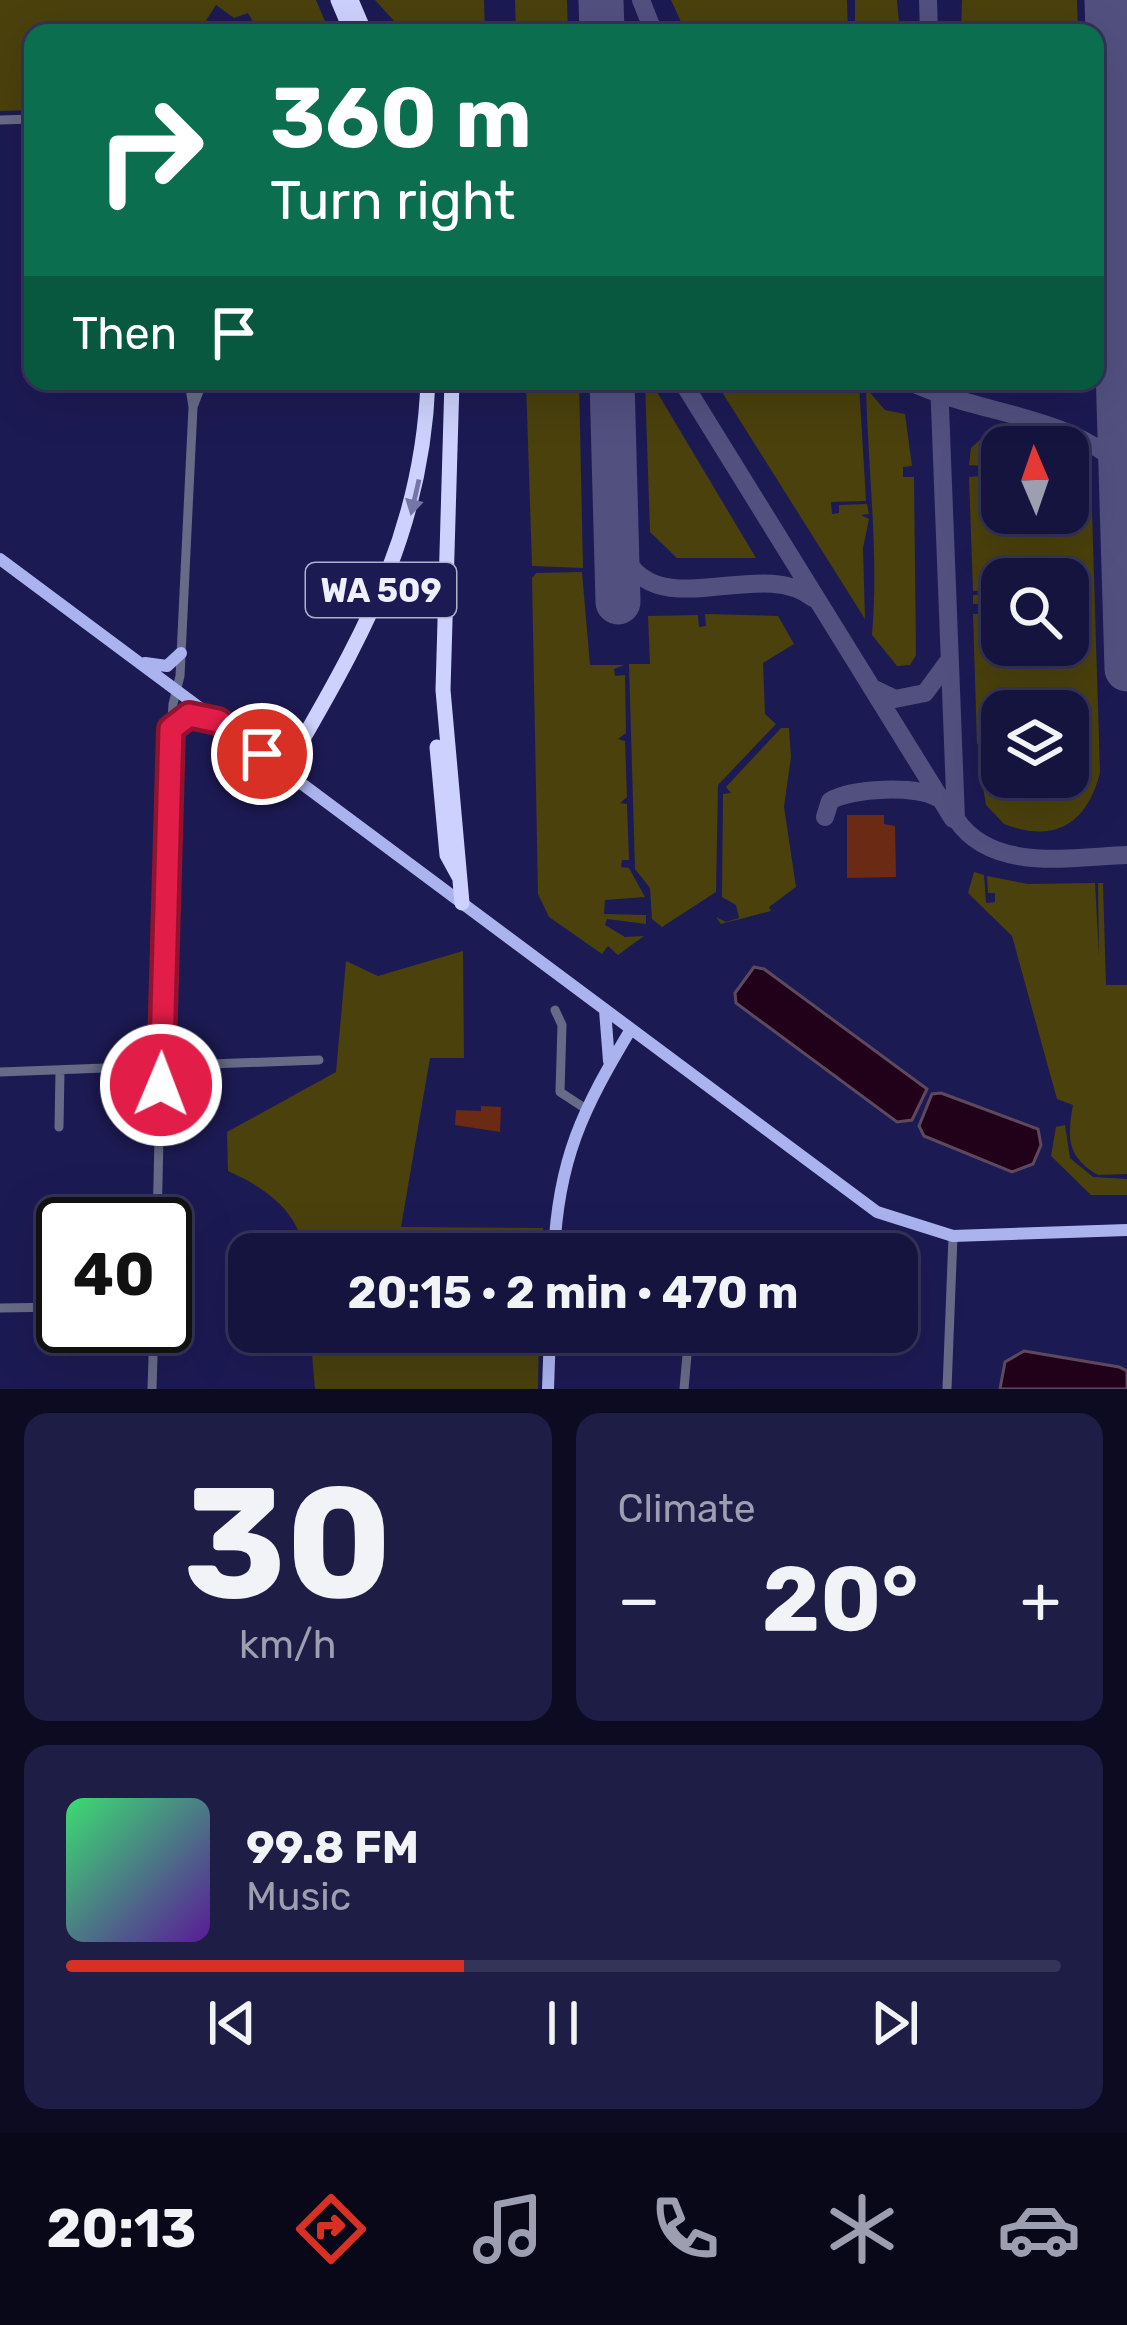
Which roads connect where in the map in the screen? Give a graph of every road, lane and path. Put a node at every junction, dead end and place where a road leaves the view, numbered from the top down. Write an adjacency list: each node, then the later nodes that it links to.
1 (190, 390): 5 (street)
2 (200, 390): 5 (street)
3 (427, 390): 12 (highway, WA 509, one-way to 12)
4 (449, 390): 13 (highway)
5 (193, 407): 7 (street)
6 (0, 560): 8 (main road)
7 (181, 653): 8 (main road); 9 (street)
8 (133, 659): 9 (main road)
9 (175, 691): 10 (main road); 11 (street)
10 (218, 721): 11 (main road); 12 (main road)
11 (171, 729): 18 (street)
12 (262, 754): 13 (main road)
13 (462, 903): 14 (main road)
14 (605, 1009): 16 (main road); 19 (main road)
15 (555, 1010): 22 (street)
16 (631, 1029): 19 (main road); 27 (main road)
17 (320, 1060): 18 (street)
18 (162, 1065): 20 (street); 24 (street)
19 (608, 1066): 22 (main road)
20 (61, 1070): 21 (street); 23 (street)
21 (0, 1072)
22 (583, 1107): 26 (main road)
23 (59, 1127)
24 (158, 1197)
25 (1127, 1230): 27 (main road)
26 (556, 1233)
27 (953, 1236): 36 (street)
28 (36, 1307): 29 (street)
29 (0, 1308)
30 (153, 1353): 33 (street)
31 (549, 1353): 34 (main road)
32 (687, 1353): 35 (street)
33 (152, 1389)
34 (548, 1389)
35 (684, 1389)
36 (947, 1389)

